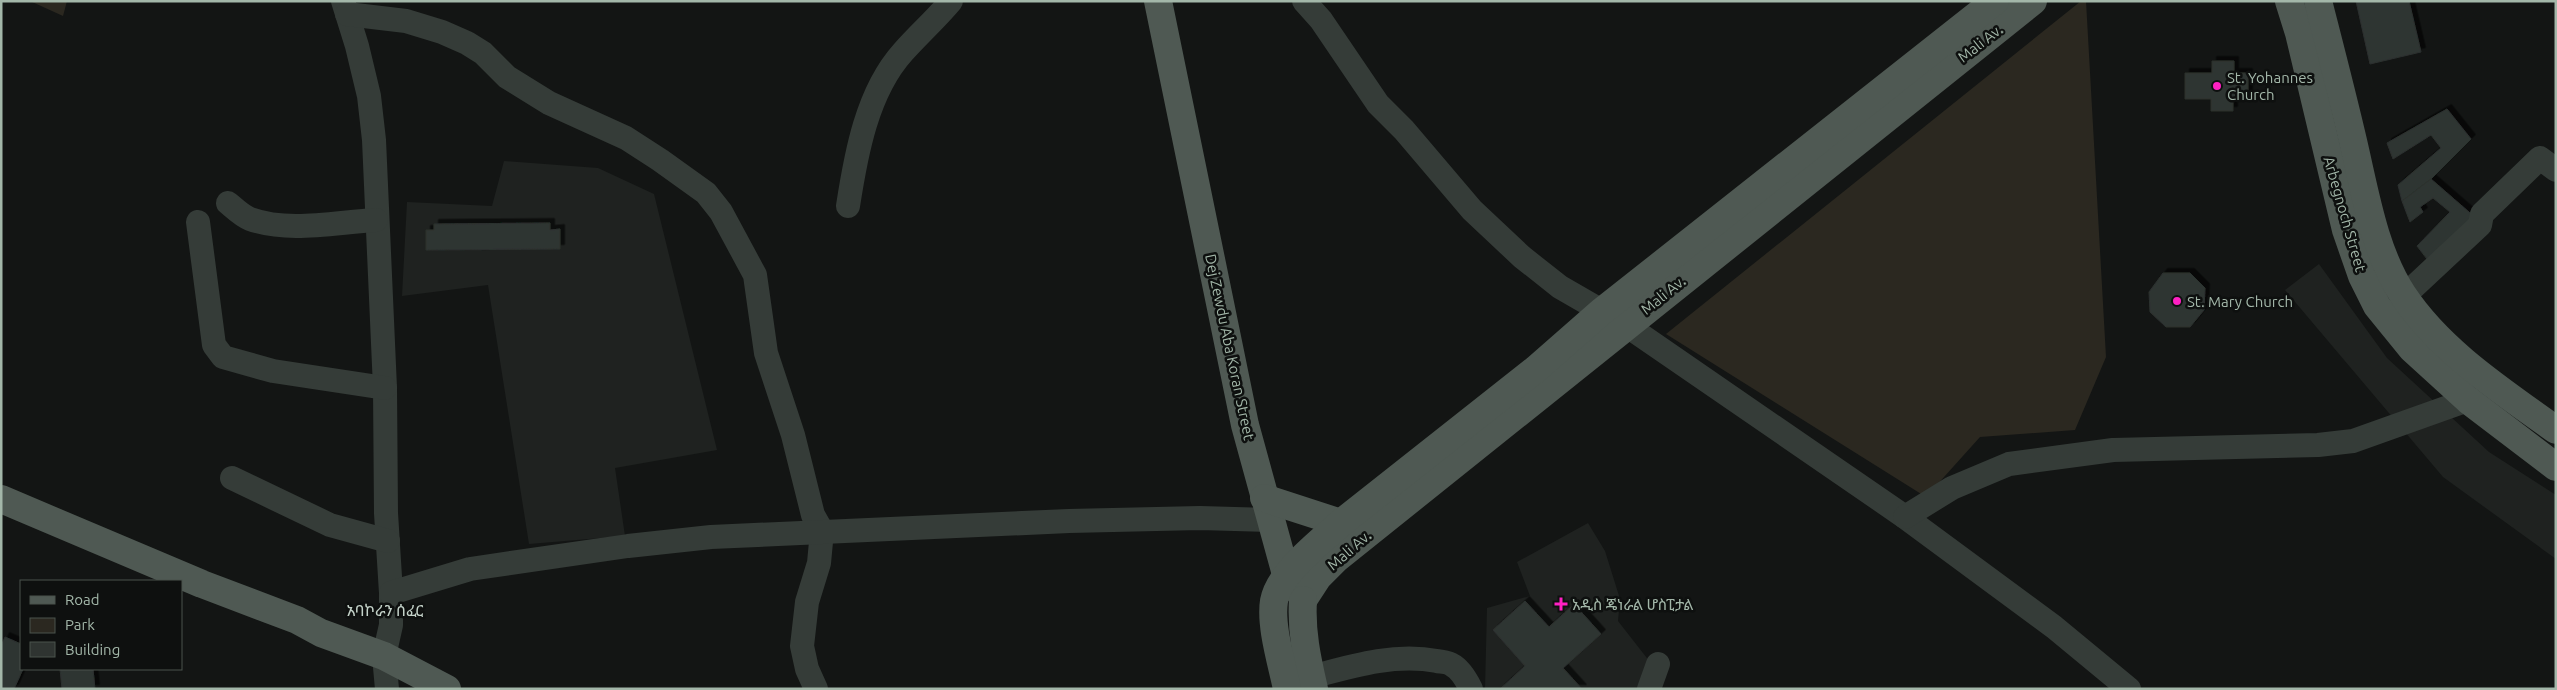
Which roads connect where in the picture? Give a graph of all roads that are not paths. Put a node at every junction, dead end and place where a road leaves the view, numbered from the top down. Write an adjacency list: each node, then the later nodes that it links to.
1 (951, 1): 11 (street)
2 (1158, 1): 23 (main road, Dej Zewdu Aba Koran Street)
3 (1304, 1): 15 (street)
4 (1995, 1): 15 (main road, Mali Av.)
5 (2033, 1): 16 (main road, Mali Av.)
6 (2290, 1): 18 (main road, Arbegnoch Street)
7 (2318, 1): 14 (main road, Arbegnoch Street)
8 (345, 8): 12 (street); 26 (street)
9 (2556, 170): 14 (street)
10 (228, 204): 12 (street)
11 (848, 206)
12 (376, 220): 17 (street)
13 (198, 222): 17 (street)
14 (2404, 296): 19 (main road, Arbegnoch Street)
15 (1601, 312): 16 (street); 25 (main road, Mali Av.)
16 (1626, 325): 24 (street); 30 (main road, Mali Av.)
17 (385, 388): 27 (street)
18 (2468, 400): 20 (main road, Arbegnoch Street); 24 (street)
19 (2556, 430)
20 (2556, 467)
21 (232, 478): 27 (street)
22 (14, 504): 31 (main road)
23 (1267, 509): 25 (main road); 26 (street); 28 (main road, Dej Zewdu Aba Koran Street)
24 (1905, 517): 40 (street)
25 (1341, 523): 28 (main road, Mali Av.)
26 (822, 531): 29 (street); 36 (street)
27 (388, 540): 29 (street)
28 (1287, 578): 30 (main road, Dej Zewdu Aba Koran Street); 37 (main road)
29 (391, 593): 31 (street)
30 (1303, 600): 33 (main road)
31 (384, 656): 34 (street); 35 (main road)
32 (1658, 664): 39 (street)
33 (1313, 683): 38 (street)
34 (387, 689)
35 (447, 689)
36 (816, 689)
37 (1287, 689)
38 (1471, 689)
39 (1649, 689)
40 (2129, 689)

